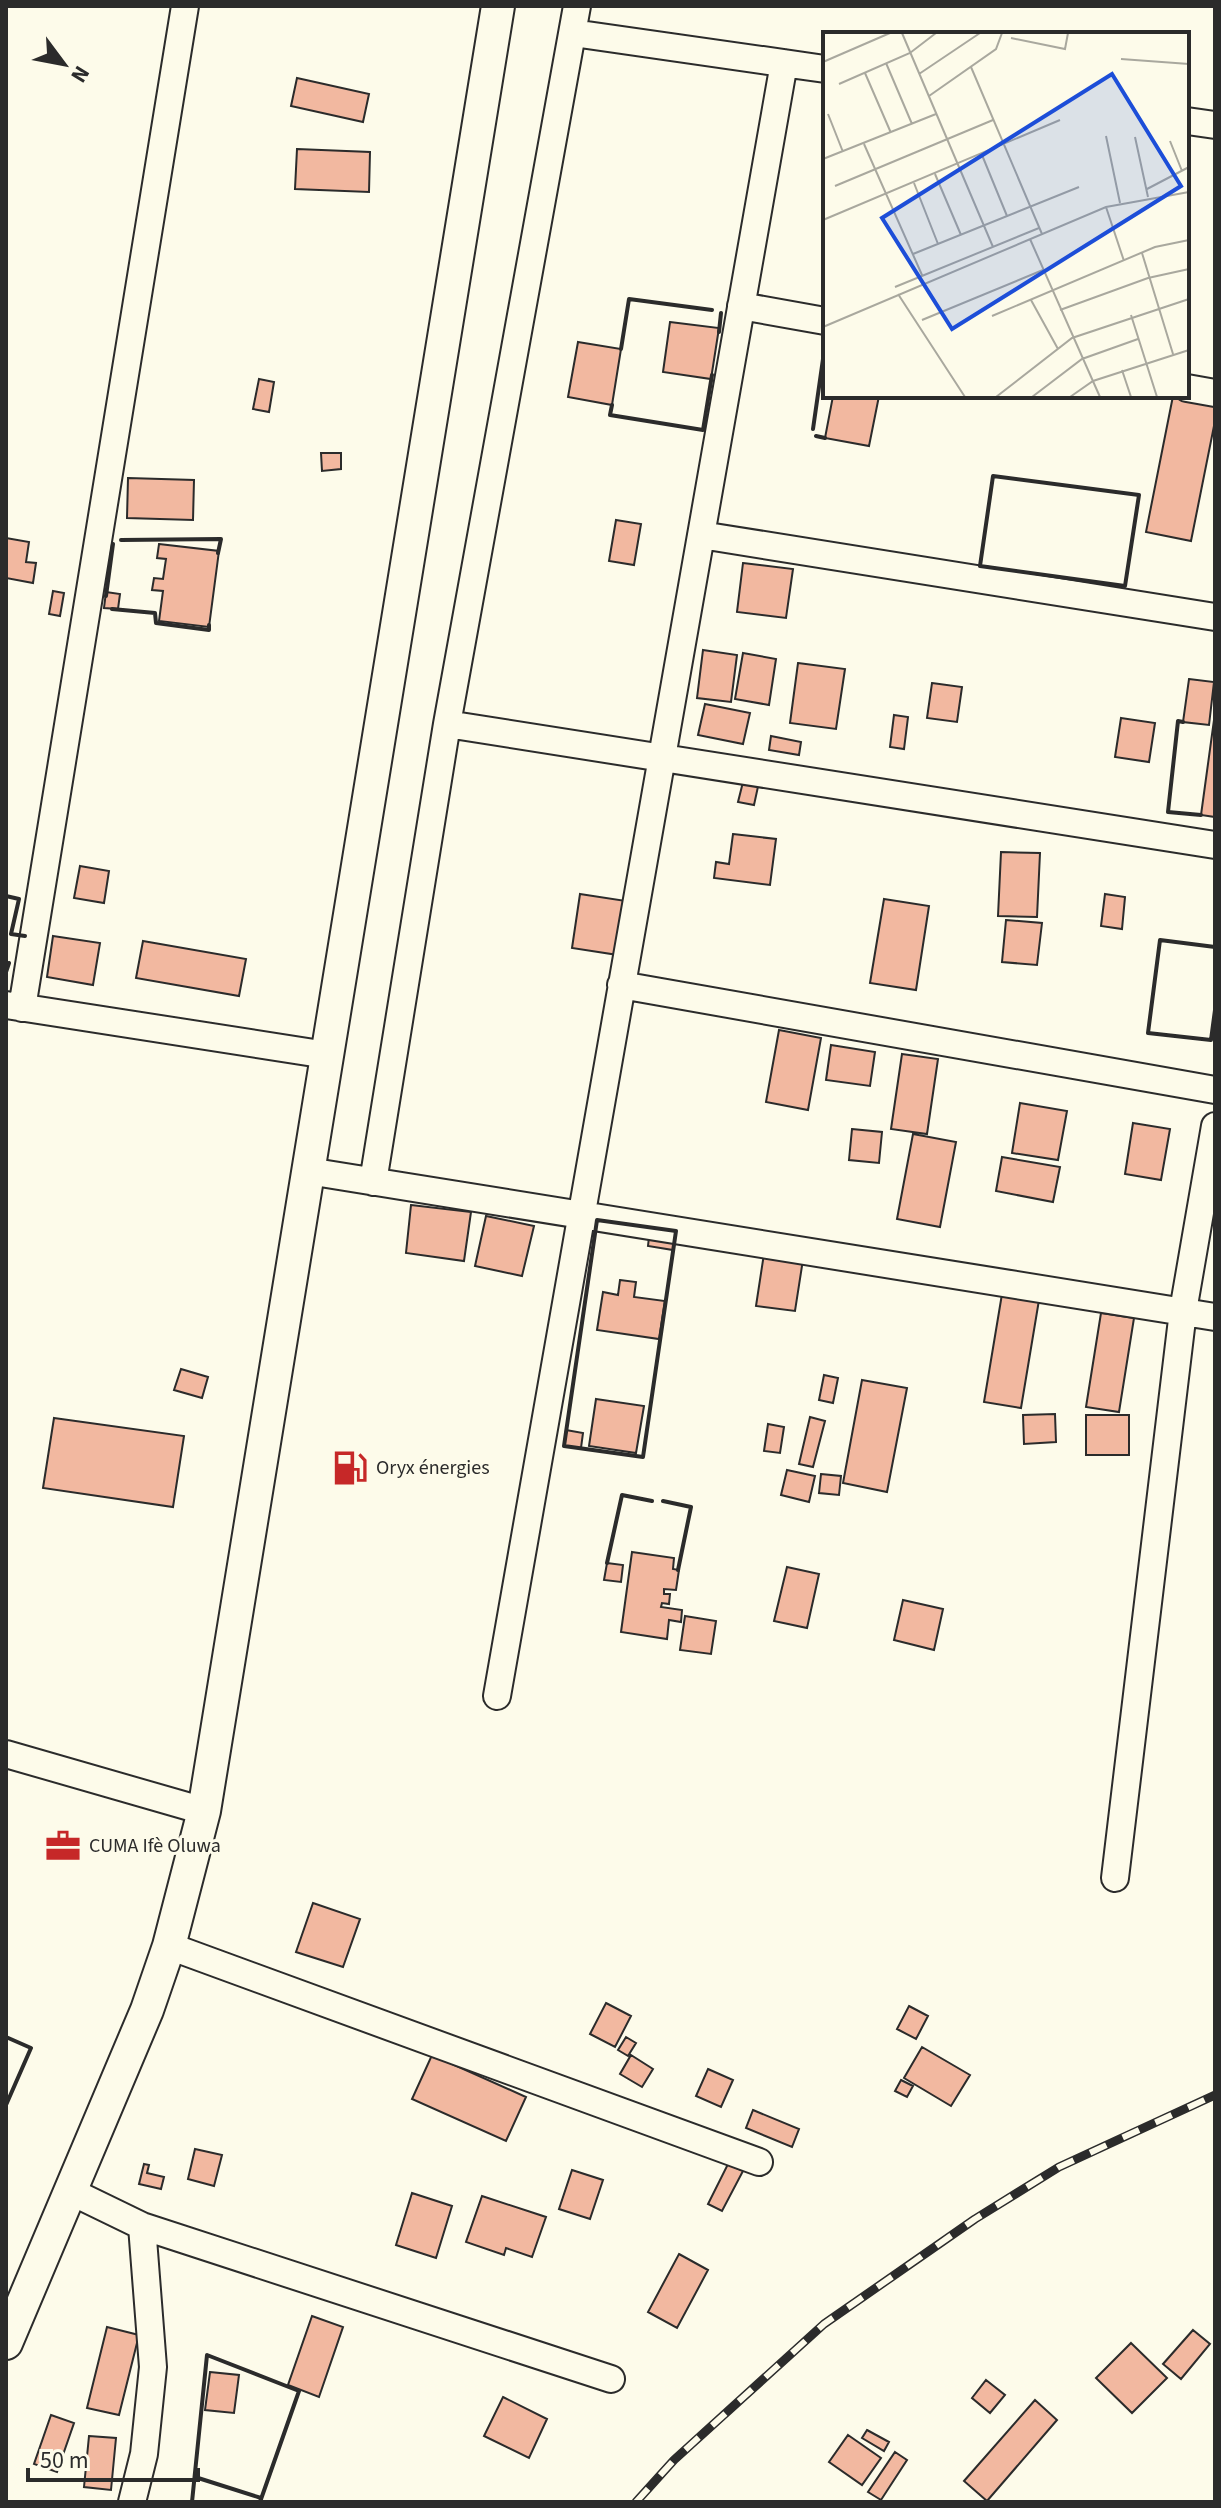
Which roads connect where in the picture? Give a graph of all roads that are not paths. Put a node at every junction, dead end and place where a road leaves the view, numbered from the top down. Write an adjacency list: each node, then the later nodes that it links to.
1 (185, 6): 19 (street)
2 (498, 6): 20 (main road)
3 (577, 6): 4 (street)
4 (573, 33): 5 (street); 15 (street)
5 (784, 63): 6 (street); 9 (street)
6 (823, 69)
7 (1189, 121): 8 (street)
8 (1215, 125)
9 (741, 306): 10 (street); 13 (street)
10 (823, 321)
11 (1189, 388): 12 (street)
12 (1215, 393)
13 (701, 535): 14 (street); 16 (street)
14 (1215, 617)
15 (447, 724): 16 (street); 24 (street)
16 (662, 757): 17 (street); 18 (street)
17 (1215, 845)
18 (621, 985): 21 (street); 25 (street)
19 (14, 1007): 20 (street)
20 (327, 1055): 23 (main road)
21 (1215, 1090)
22 (1215, 1126): 26 (street)
23 (308, 1171): 24 (street); 30 (main road)
24 (373, 1182): 25 (street)
25 (581, 1215): 26 (street); 28 (street)
26 (1183, 1311): 27 (street); 31 (street)
27 (1215, 1317)
28 (497, 1696)
29 (6, 1754): 30 (street)
30 (204, 1811): 32 (main road)
31 (1115, 1878)
32 (169, 1946): 33 (street); 34 (main road)
33 (759, 2162)
34 (72, 2192): 35 (street); 36 (main road)
35 (142, 2226): 37 (street); 38 (street)
36 (6, 2343)
37 (611, 2379)
38 (132, 2502)

